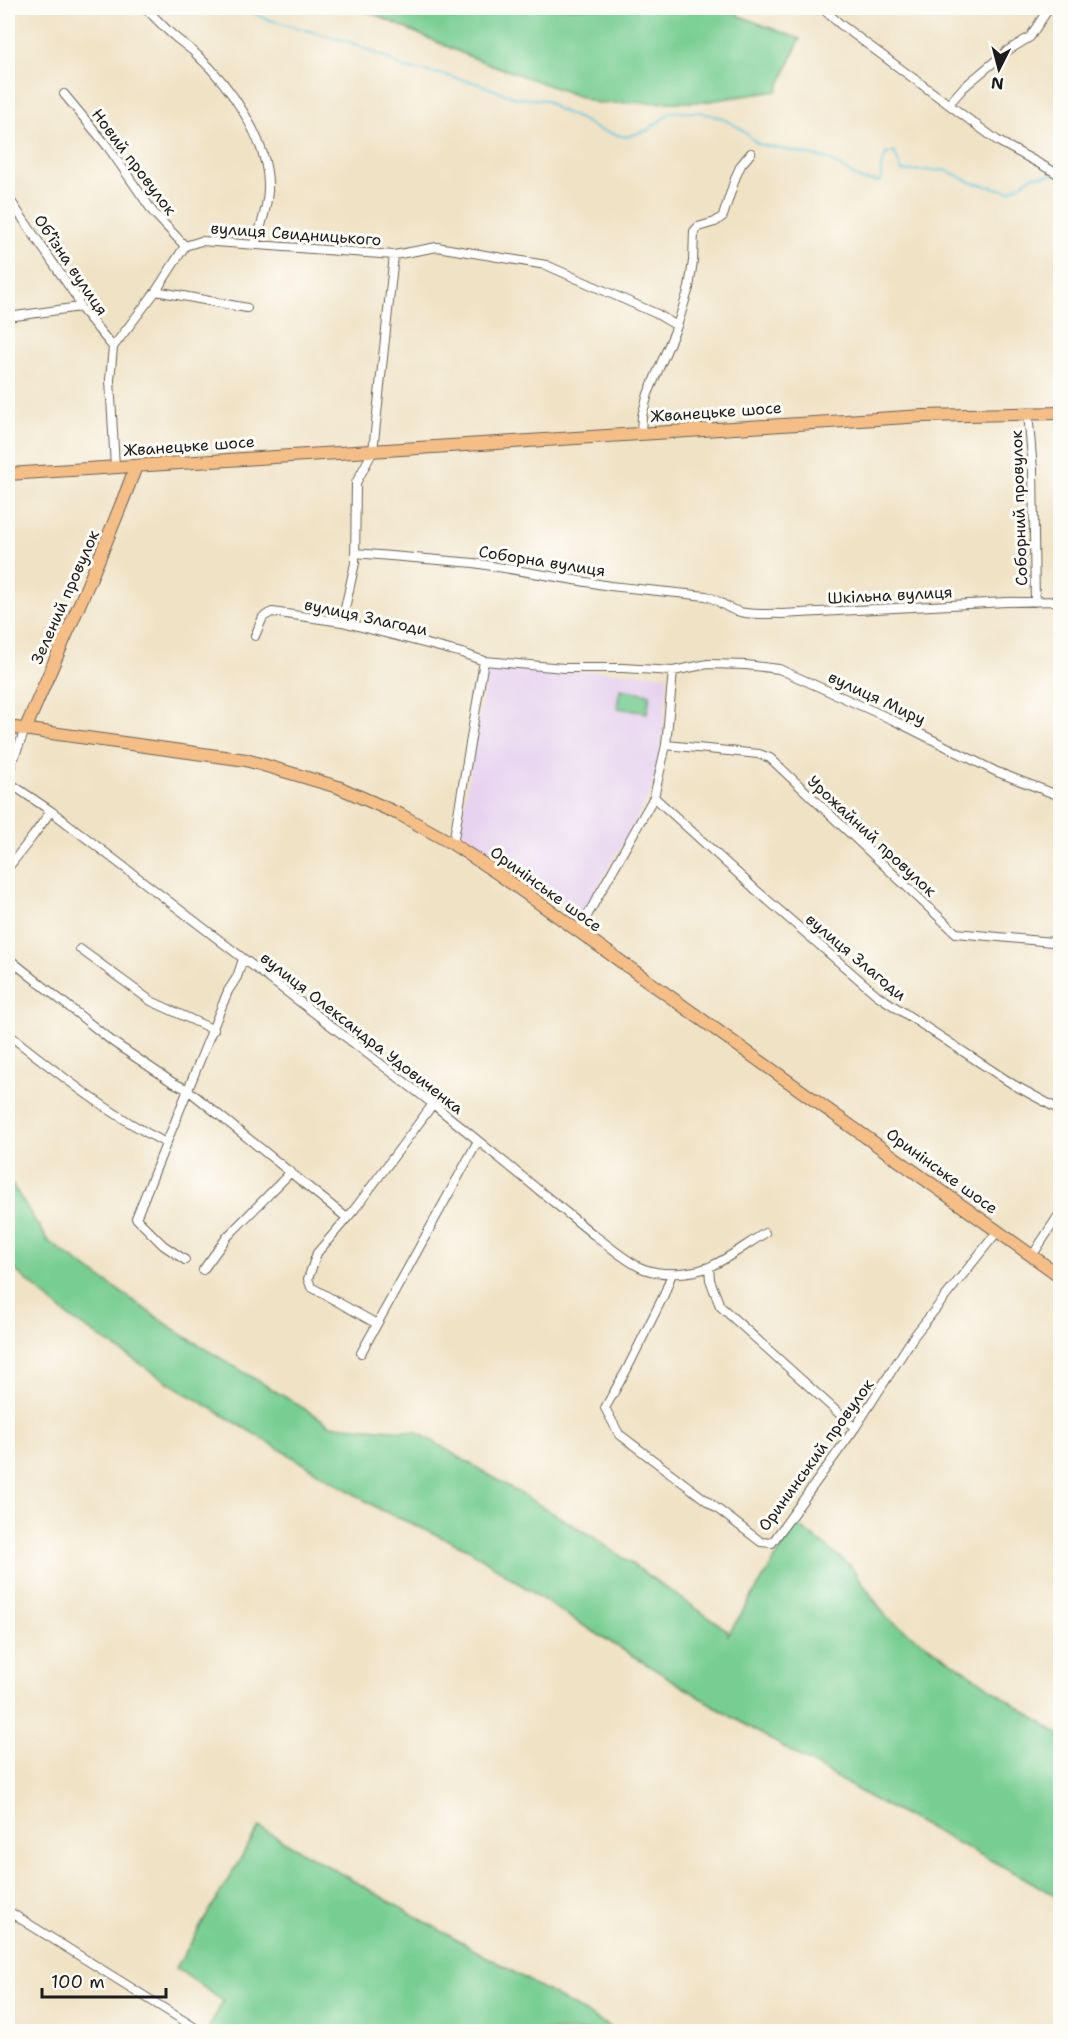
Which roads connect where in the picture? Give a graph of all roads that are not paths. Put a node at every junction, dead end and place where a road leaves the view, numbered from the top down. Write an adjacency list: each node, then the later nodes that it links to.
1 (145, 8): 9 (street)
2 (822, 8): 5 (street)
3 (1049, 8): 5 (street)
4 (64, 94): 10 (street, Новий провулок)
5 (950, 104): 7 (street)
6 (751, 153): 16 (street)
7 (1060, 175)
8 (8, 199): 13 (street, Обʼїзна вулиця)
9 (255, 244): 10 (street, вулиця Свидницького); 11 (street, вулиця Свидницького)
10 (184, 246): 12 (street, Обʼїзна вулиця)
11 (394, 255): 16 (street, вулиця Свидницького); 21 (street)
12 (156, 291): 14 (street); 17 (street, Обʼїзна вулиця)
13 (80, 307): 15 (street); 17 (street, Обʼїзна вулиця)
14 (247, 308)
15 (8, 317)
16 (677, 326): 20 (street)
17 (113, 347): 23 (street)
18 (1028, 413): 19 (main road, Жванецьке шосе); 20 (main road, Жванецьке шосе); 26 (street, Соборний провулок)
19 (1060, 413)
20 (641, 434): 21 (main road, Жванецьке шосе)
21 (373, 450): 22 (main road, Жванецьке шосе); 25 (street)
22 (136, 466): 23 (main road, Жванецьке шосе); 34 (main road, Зелений провулок)
23 (114, 467): 24 (main road, Жванецьке шосе)
24 (8, 474)
25 (355, 553): 28 (street, Соборна вулиця); 29 (street)
26 (1035, 602): 27 (street, Шкільна вулиця); 28 (street, Шкільна вулиця)
27 (1060, 602)
28 (723, 603)
29 (342, 622): 30 (street, вулиця Злагоди); 31 (street, вулиця Злагоди)
30 (255, 636)
31 (484, 661): 32 (street, вулиця Злагоди); 41 (street)
32 (673, 671): 35 (street); 38 (street, вулиця Миру)
33 (8, 727): 34 (main road, Оринінське шосе)
34 (25, 730): 36 (street, Зелений провулок); 41 (main road, Оринінське шосе)
35 (666, 745): 39 (street); 44 (street, Урожайний провулок)
36 (8, 773)
37 (8, 782): 40 (street, вулиця Олександра Удовиченка)
38 (1060, 796)
39 (654, 797): 43 (street); 52 (street, вулиця Злагоди)
40 (51, 811): 42 (street); 47 (street, вулиця Олександра Удовиченка)
41 (453, 844): 43 (main road, Оринінське шосе)
42 (8, 868)
43 (578, 932): 58 (main road, Оринінське шосе)
44 (1060, 945)
45 (80, 949): 48 (street)
46 (8, 958): 50 (street)
47 (243, 959): 48 (street); 51 (street, вулиця Олександра Удовиченка)
48 (213, 1030): 50 (street)
49 (8, 1034): 54 (street)
50 (188, 1090): 54 (street); 55 (street)
51 (433, 1104): 53 (street, вулиця Олександра Удовиченка); 57 (street)
52 (1060, 1110)
53 (478, 1141): 64 (street, вулиця Олександра Удовиченка); 66 (street)
54 (166, 1143): 61 (street)
55 (291, 1172): 57 (street); 63 (street)
56 (1060, 1213): 60 (street)
57 (348, 1218): 66 (street)
58 (997, 1232): 60 (main road, Оринінське шосе); 68 (street, Орининський провулок)
59 (765, 1233): 62 (street, вулиця Олександра Удовиченка)
60 (1032, 1256): 65 (main road, Оринінське шосе)
61 (185, 1260)
62 (709, 1267): 64 (street, вулиця Олександра Удовиченка); 68 (street)
63 (203, 1270)
64 (672, 1273): 68 (street, Орининський провулок)
65 (1060, 1276)
66 (377, 1324): 67 (street)
67 (361, 1353)
68 (855, 1428)
69 (8, 1911): 70 (street)
70 (197, 2029)

